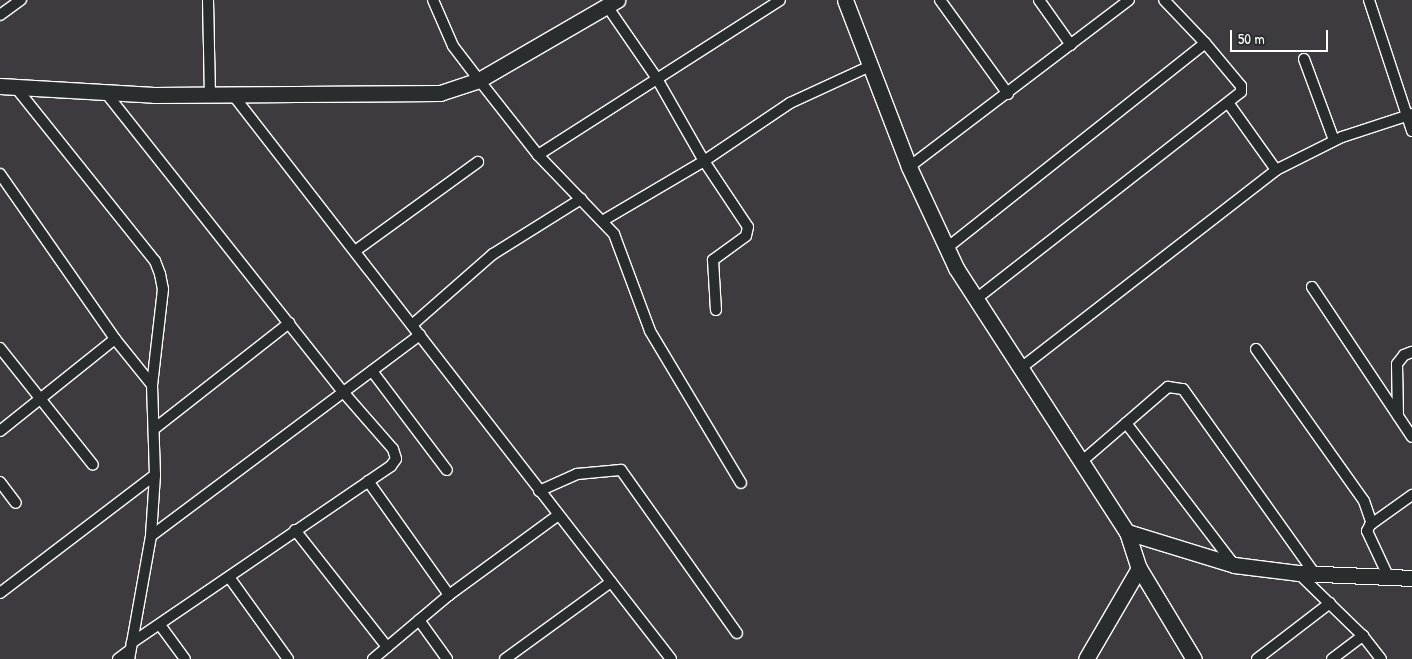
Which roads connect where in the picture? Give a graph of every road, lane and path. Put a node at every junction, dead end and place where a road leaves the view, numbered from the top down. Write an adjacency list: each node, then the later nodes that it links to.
1 (21, 0): 12 (street)
2 (208, 0): 23 (street)
3 (433, 0): 18 (street)
4 (780, 0): 17 (street)
5 (844, 0): 16 (street)
6 (940, 0): 22 (street)
7 (1039, 0): 14 (street)
8 (1129, 0): 14 (street)
9 (1164, 0): 13 (street)
10 (1369, 0): 26 (street)
11 (612, 3): 17 (street); 18 (street)
12 (0, 15)
13 (1205, 43): 25 (street); 37 (street)
14 (1071, 45): 22 (street)
15 (1304, 58): 28 (street)
16 (868, 67): 30 (street); 32 (street)
17 (656, 77): 29 (street); 30 (street)
18 (479, 80): 24 (street); 29 (street)
19 (0, 86): 20 (street)
20 (17, 89): 21 (street); 51 (street)
21 (106, 94): 23 (street); 42 (street)
22 (1008, 94): 32 (street)
23 (210, 95): 24 (street)
24 (233, 95): 38 (street)
25 (1229, 104): 33 (street); 40 (street)
26 (1409, 115): 27 (street); 28 (street)
27 (1412, 131)
28 (1334, 140): 33 (street)
29 (538, 155): 35 (street)
30 (704, 161): 36 (street); 41 (street)
31 (478, 162): 38 (street)
32 (910, 167): 37 (street)
33 (1276, 170): 49 (street)
34 (0, 174): 45 (street)
35 (581, 198): 36 (street); 43 (street)
36 (604, 220): 65 (street)
37 (948, 247): 40 (street)
38 (355, 251): 43 (street)
39 (1312, 287): 54 (street)
40 (976, 298): 49 (street)
41 (716, 310)
42 (289, 323): 52 (street); 56 (street)
43 (412, 324): 44 (street)
44 (420, 334): 50 (street); 66 (street)
45 (115, 339): 51 (street); 53 (street)
46 (0, 348): 53 (street)
47 (1256, 350): 70 (street)
48 (1412, 352): 54 (street)
49 (1021, 368): 59 (street)
50 (372, 371): 52 (street); 61 (street)
51 (152, 385): 56 (street)
52 (344, 393): 63 (street); 73 (street)
53 (39, 398): 57 (street); 60 (street)
54 (1398, 417): 58 (street)
55 (1126, 423): 59 (street); 74 (street); 77 (street)
56 (154, 429): 62 (street)
57 (0, 431)
58 (1412, 437)
59 (1081, 462): 72 (street)
60 (93, 465)
61 (447, 470)
62 (155, 475): 73 (street); 82 (street)
63 (368, 481): 71 (street); 83 (street)
64 (0, 482): 68 (street)
65 (741, 482)
66 (539, 491): 69 (street); 87 (street)
67 (1412, 495): 70 (street)
68 (16, 503)
69 (557, 516): 81 (street); 83 (street)
70 (1372, 524): 79 (street)
71 (295, 530): 78 (street); 89 (street)
72 (1127, 532): 74 (street); 75 (street)
73 (151, 536): 90 (street)
74 (1234, 565): 76 (street)
75 (1139, 568): 98 (street); 99 (street)
76 (1298, 573): 77 (street); 84 (street)
77 (1315, 574): 79 (street)
78 (229, 577): 86 (street); 93 (street)
79 (1389, 578): 80 (street)
80 (1412, 578)
81 (611, 582): 96 (street); 97 (street)
82 (0, 593)
83 (449, 596): 85 (street)
84 (1330, 603): 88 (street); 100 (street)
85 (419, 620): 89 (street); 95 (street)
86 (160, 625): 90 (street); 92 (street)
87 (737, 633)
88 (1363, 636): 101 (street); 102 (street)
89 (386, 647): 94 (street)
90 (130, 651): 91 (street)
91 (118, 659)
92 (185, 659)
93 (288, 659)
94 (373, 659)
95 (447, 659)
96 (505, 659)
97 (670, 659)
98 (1086, 659)
99 (1194, 659)
100 (1258, 659)
101 (1332, 659)
102 (1381, 659)

